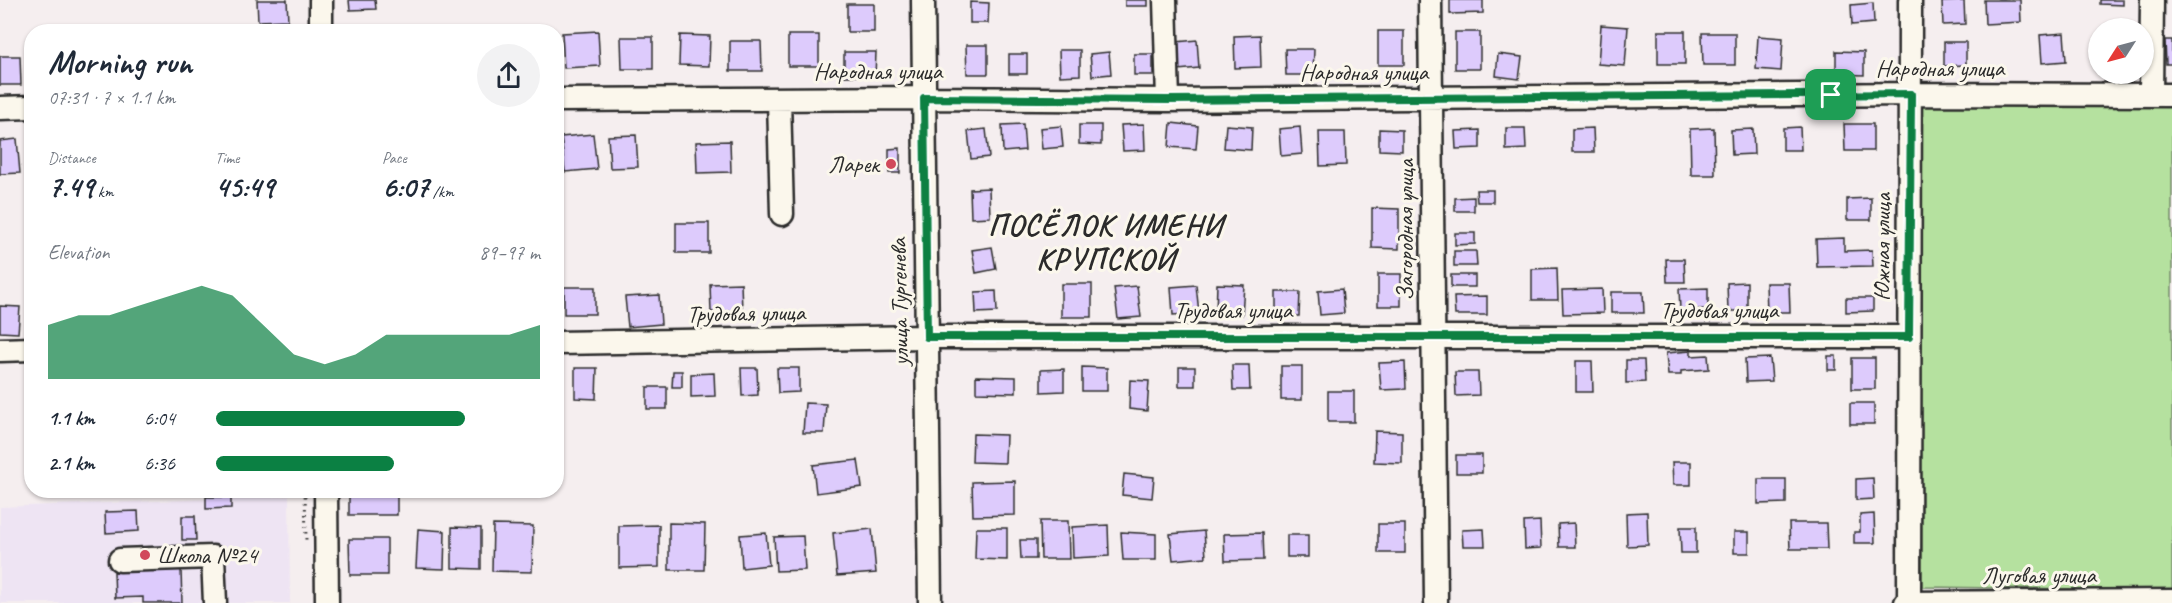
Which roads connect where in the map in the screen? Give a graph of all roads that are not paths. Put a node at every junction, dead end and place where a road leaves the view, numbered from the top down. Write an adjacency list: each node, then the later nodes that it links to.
1 (321, 0): 7 (street)
2 (923, 0): 10 (street, улица Тургенева)
3 (1165, 0): 14 (street)
4 (1430, 0): 12 (street, Загородная улица)
5 (1910, 0): 8 (street, Южная улица)
6 (2152, 0): 9 (street)
7 (321, 24)
8 (1911, 94): 9 (street, Народная улица); 12 (street, Народная улица); 19 (street, Южная улица)
9 (2162, 95)
10 (924, 98): 11 (street, Народная улица); 14 (street, Народная улица); 18 (street, улица Тургенева)
11 (779, 99): 13 (street, Народная улица); 17 (street)
12 (1431, 99): 14 (street, Народная улица); 20 (street, Загородная улица)
13 (564, 100)
14 (1168, 100)
15 (24, 107): 16 (street)
16 (0, 108)
17 (782, 214)
18 (927, 337): 20 (street, Трудовая улица); 21 (street, Трудовая улица); 29 (street, улица Тургенева)
19 (1909, 337): 20 (street, Трудовая улица); 31 (street, Южная улица)
20 (1433, 338): 30 (street, Загородная улица)
21 (564, 344)
22 (0, 350): 23 (street)
23 (24, 350)
24 (326, 498): 28 (street)
25 (120, 560): 27 (street)
26 (2172, 602): 31 (street, Луговая улица)
27 (215, 603)
28 (327, 603)
29 (930, 603)
30 (1437, 603)
31 (1908, 603)

